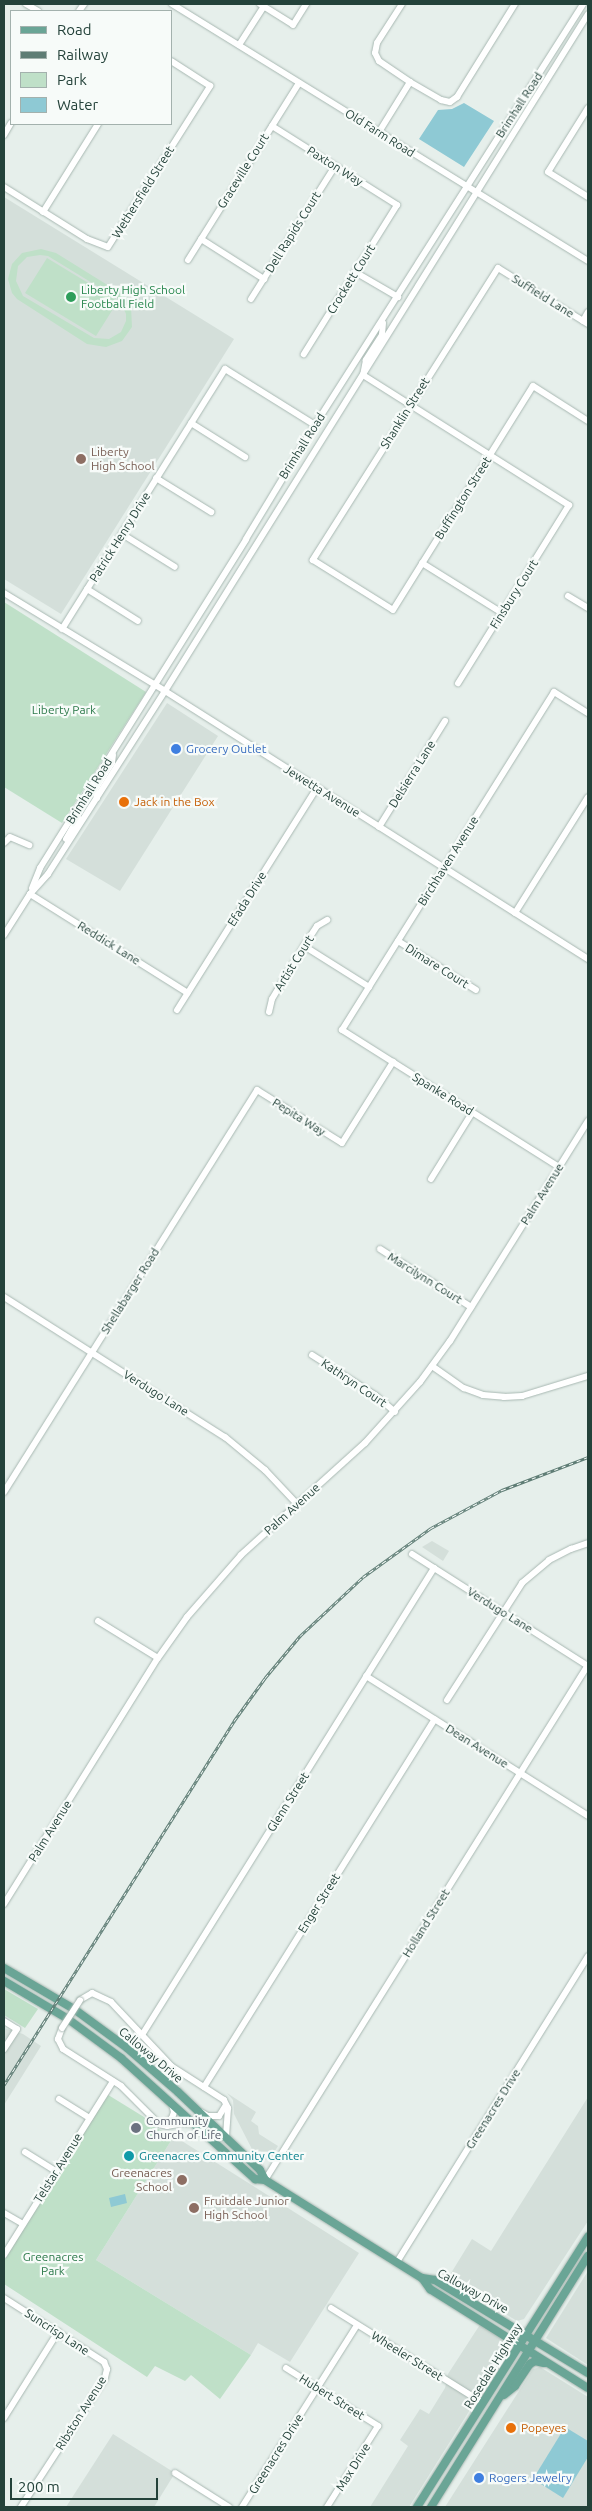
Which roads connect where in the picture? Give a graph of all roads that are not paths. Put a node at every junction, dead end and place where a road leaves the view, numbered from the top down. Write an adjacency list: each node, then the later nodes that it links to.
1 (173, 4): 8 (street, Old Farm Road)
2 (306, 4): 6 (street)
3 (402, 4): 11 (street)
4 (515, 4): 11 (street)
5 (583, 4): 17 (street, Brimhall Road)
6 (262, 5): 8 (street)
7 (588, 14): 19 (street, Brimhall Road)
8 (239, 45): 10 (street, Old Farm Road)
9 (172, 63): 22 (street, Wethersfield Street)
10 (299, 82): 14 (street, Graceville Court); 15 (street, Old Farm Road)
11 (410, 82): 15 (street)
12 (588, 108): 20 (street)
13 (97, 125): 22 (street)
14 (272, 126): 16 (street, Paxton Way); 23 (street, Graceville Court)
15 (379, 132): 17 (street, Old Farm Road)
16 (335, 166): 21 (street, Paxton Way); 28 (street, Dell Rapids Court)
17 (467, 187): 19 (street, Old Farm Road); 29 (street, Brimhall Road)
18 (4, 188): 22 (street)
19 (477, 193): 25 (street, Old Farm Road); 35 (street, Brimhall Road)
20 (588, 197)
21 (398, 205): 27 (street, Crockett Court)
22 (43, 212)
23 (201, 239): 24 (street, Graceville Court); 28 (street)
24 (188, 260)
25 (588, 261)
26 (498, 268): 33 (street, Suffield Lane); 36 (street, Shanklin Street)
27 (355, 272): 29 (street); 34 (street, Crockett Court)
28 (264, 279): 30 (street, Dell Rapids Court)
29 (398, 297): 32 (street, Brimhall Road)
30 (251, 299)
31 (588, 312): 33 (street)
32 (383, 320): 35 (street); 39 (street, Brimhall Road)
33 (585, 322)
34 (304, 354)
35 (362, 375): 36 (street); 57 (street, Brimhall Road)
36 (410, 405): 40 (street); 51 (street, Shanklin Street)
37 (588, 421): 40 (street, Buffington Street)
38 (191, 423): 39 (street, Patrick Henry Drive); 41 (street); 42 (street, Patrick Henry Drive)
39 (314, 425): 56 (street, Brimhall Road)
40 (490, 455): 45 (street, Buffington Street); 52 (street, Finsbury Court)
41 (245, 457)
42 (156, 478): 43 (street); 44 (street, Patrick Henry Drive)
43 (210, 512)
44 (122, 534): 46 (street); 47 (street, Patrick Henry Drive)
45 (422, 563): 51 (street, Buffington Street); 52 (street)
46 (175, 567)
47 (87, 589): 53 (street); 54 (street, Patrick Henry Drive)
48 (4, 593): 54 (street, Jewetta Avenue)
49 (568, 596): 50 (street)
50 (588, 608)
51 (393, 610)
52 (502, 613): 55 (street, Finsbury Court)
53 (138, 621)
54 (62, 629): 56 (street, Jewetta Avenue)
55 (458, 683)
56 (154, 685): 57 (street, Jewetta Avenue); 60 (street, Brimhall Road)
57 (165, 692): 61 (street, Jewetta Avenue); 63 (street, Brimhall Road)
58 (588, 713): 69 (street, Birchhaven Avenue)
59 (445, 721): 65 (street, Delsierra Lane)
60 (114, 751): 63 (street); 64 (street, Brimhall Road)
61 (316, 788): 65 (street, Jewetta Avenue); 79 (street, Efada Drive)
62 (588, 797): 71 (street)
63 (97, 798): 68 (street, Brimhall Road)
64 (76, 811): 68 (street); 70 (street, Brimhall Road)
65 (379, 827): 69 (street, Jewetta Avenue)
66 (4, 844): 67 (street)
67 (29, 845)
68 (60, 854): 70 (street, Brimhall Road)
69 (444, 868): 71 (street, Jewetta Avenue); 74 (street, Birchhaven Avenue)
70 (30, 894): 73 (street, Brimhall Road); 79 (street, Reddick Lane)
71 (515, 913): 76 (street, Jewetta Avenue)
72 (327, 920): 75 (street, Artist Court)
73 (4, 935)
74 (398, 941): 77 (street, Birchhaven Avenue); 78 (street, Dimare Court)
75 (304, 946): 77 (street); 81 (street, Artist Court)
76 (588, 957)
77 (369, 987): 82 (street, Birchhaven Avenue)
78 (476, 990)
79 (188, 993): 80 (street, Efada Drive)
80 (177, 1010)
81 (269, 1012)
82 (342, 1030): 83 (street, Spanke Road)
83 (392, 1062): 84 (street, Pepita Way); 85 (street, Spanke Road)
84 (257, 1090): 92 (street, Shellabarger Road)
85 (472, 1112): 87 (street, Spanke Road); 88 (street)
86 (588, 1121): 87 (street, Palm Avenue)
87 (559, 1167): 91 (street, Palm Avenue)
88 (431, 1179)
89 (380, 1250): 91 (street, Marcilynn Court)
90 (4, 1297): 92 (street, Verdugo Lane)
91 (471, 1307): 94 (street, Palm Avenue)
92 (92, 1352): 97 (street, Shellabarger Road); 98 (street, Verdugo Lane)
93 (312, 1355): 96 (street, Kathryn Court)
94 (432, 1366): 95 (street); 96 (street, Palm Avenue)
95 (588, 1376)
96 (395, 1412): 98 (street, Palm Avenue)
97 (4, 1492)
98 (297, 1504): 104 (street, Palm Avenue)
99 (588, 1543): 102 (street)
100 (412, 1554): 101 (street, Verdugo Lane)
101 (434, 1568): 102 (street, Verdugo Lane); 106 (street, Glenn Street)
102 (502, 1612): 105 (street, Verdugo Lane); 107 (street)
103 (98, 1621): 104 (street)
104 (158, 1658): 111 (street, Palm Avenue)
105 (588, 1666): 109 (street, Holland Street)
106 (366, 1676): 108 (street, Dean Avenue); 116 (street, Glenn Street)
107 (447, 1700)
108 (435, 1719): 109 (street, Dean Avenue); 119 (street, Enger Street)
109 (520, 1773): 110 (street, Dean Avenue); 130 (street, Holland Street)
110 (588, 1816)
111 (4, 1904)
112 (588, 1956): 136 (street, Greenacres Drive)
113 (4, 1968): 123 (main road, Calloway Drive)
114 (4, 1981): 121 (main road, Calloway Drive)
115 (4, 2021): 117 (street)
116 (142, 2035): 118 (street, bridge); 119 (street)
117 (4, 2049)
118 (113, 2081): 124 (street, Telstar Avenue); 125 (street)
119 (204, 2087): 122 (street)
120 (59, 2099): 124 (street)
121 (170, 2101): 125 (street); 126 (main road, Calloway Drive)
122 (226, 2104): 123 (street); 127 (street)
123 (195, 2109): 127 (main road, Calloway Drive)
124 (90, 2118): 129 (street, Telstar Avenue)
125 (159, 2124): 126 (street)
126 (194, 2124): 130 (main road, Calloway Drive)
127 (226, 2139): 130 (main road, Calloway Drive)
128 (26, 2152): 129 (street)
129 (56, 2171): 132 (street, Telstar Avenue)
130 (265, 2180): 136 (main road, Calloway Drive)
131 (4, 2213): 132 (street)
132 (22, 2224): 134 (street, Telstar Avenue)
133 (588, 2236): 142 (main road, Rosedale Highway)
134 (4, 2254)
135 (588, 2256): 143 (main road, Rosedale Highway)
136 (398, 2262): 137 (main road, Calloway Drive)
137 (422, 2278): 142 (main road, Calloway Drive); 144 (main road, Calloway Drive)
138 (4, 2298): 141 (street, Suncrisp Lane)
139 (330, 2308): 140 (street, Wheeler Street)
140 (357, 2325): 150 (street, Greenacres Drive); 152 (street, Wheeler Street)
141 (58, 2332): 148 (street, Suncrisp Lane); 154 (street)
142 (526, 2335): 143 (main road, Calloway Drive); 144 (main road, Rosedale Highway)
143 (535, 2340): 145 (main road, Rosedale Highway); 149 (main road, Calloway Drive)
144 (520, 2346): 145 (main road, Calloway Drive); 152 (main road, Rosedale Highway)
145 (529, 2351): 146 (main road, Calloway Drive); 153 (main road, Rosedale Highway)
146 (549, 2364): 151 (main road, Calloway Drive); 153 (main road)
147 (286, 2368): 150 (street, Hubert Street)
148 (107, 2369): 157 (street, Ribston Avenue)
149 (588, 2373)
150 (318, 2387): 155 (street, Hubert Street); 159 (street, Greenacres Drive)
151 (588, 2388)
152 (483, 2403): 161 (main road, Rosedale Highway)
153 (493, 2408): 162 (main road, Rosedale Highway)
154 (4, 2418)
155 (378, 2426): 160 (street, Max Drive)
156 (175, 2472): 158 (street)
157 (21, 2507)
158 (229, 2507)
159 (242, 2507)
160 (327, 2507)
161 (417, 2507)
162 (431, 2507)

